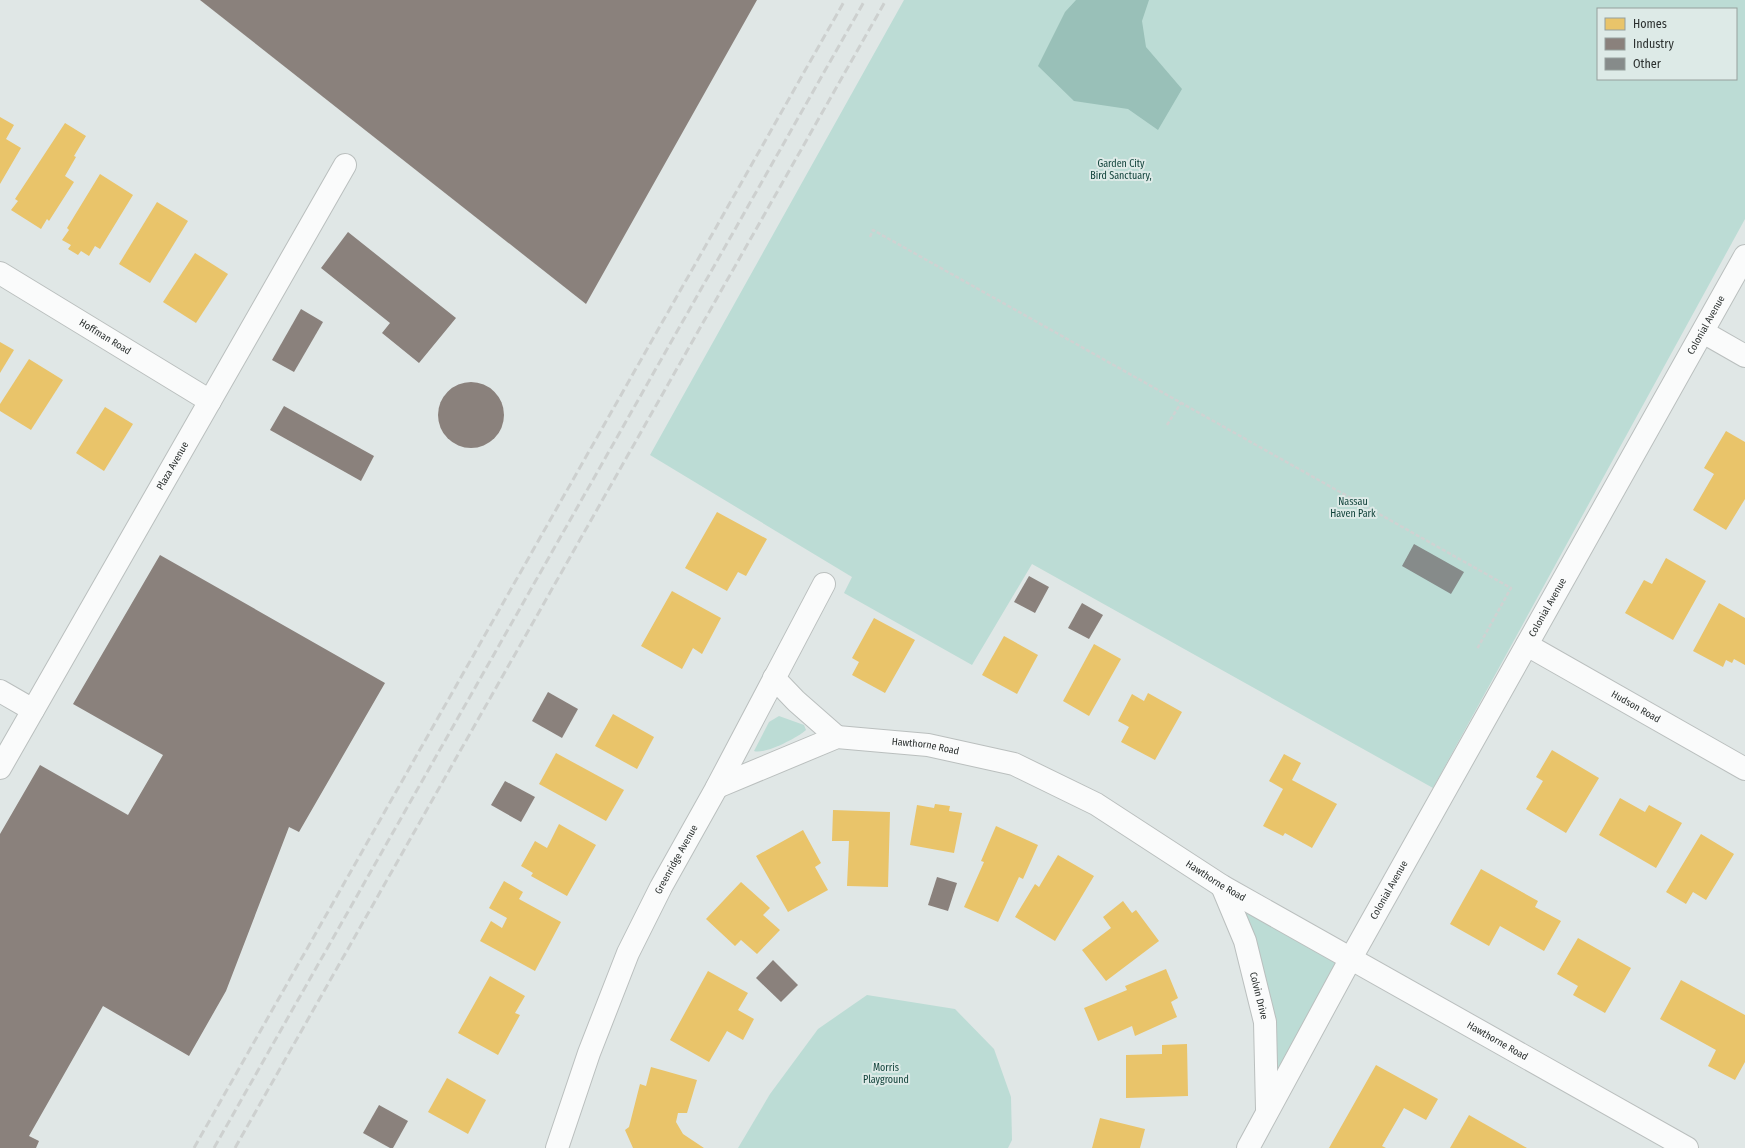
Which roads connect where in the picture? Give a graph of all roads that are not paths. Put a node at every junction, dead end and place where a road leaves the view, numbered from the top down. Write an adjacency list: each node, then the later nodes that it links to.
1 (345, 165): 6 (street, Plaza Avenue)
2 (1745, 256): 4 (street, Colonial Avenue)
3 (0, 273): 6 (street, Hoffman Road)
4 (1703, 332): 5 (street); 8 (street, Colonial Avenue)
5 (1745, 356)
6 (210, 401): 11 (street, Plaza Avenue)
7 (824, 584): 9 (street, Greenridge Avenue)
8 (1527, 645): 14 (street, Hudson Road); 17 (street, Colonial Avenue)
9 (774, 678): 12 (street); 15 (street, Greenridge Avenue)
10 (0, 690): 11 (street)
11 (33, 710): 13 (street, Plaza Avenue)
12 (837, 737): 15 (street, Hawthorne Road); 16 (street, Hawthorne Road)
13 (0, 768)
14 (1745, 769)
15 (717, 787): 19 (street, Greenridge Avenue)
16 (1222, 886): 17 (street, Hawthorne Road); 18 (street, Colvin Drive)
17 (1351, 958): 18 (street, Colvin Drive); 21 (street, Hawthorne Road)
18 (1267, 1111): 20 (street, Colvin Drive)
19 (563, 1145)
20 (1248, 1148)
21 (1687, 1148)

